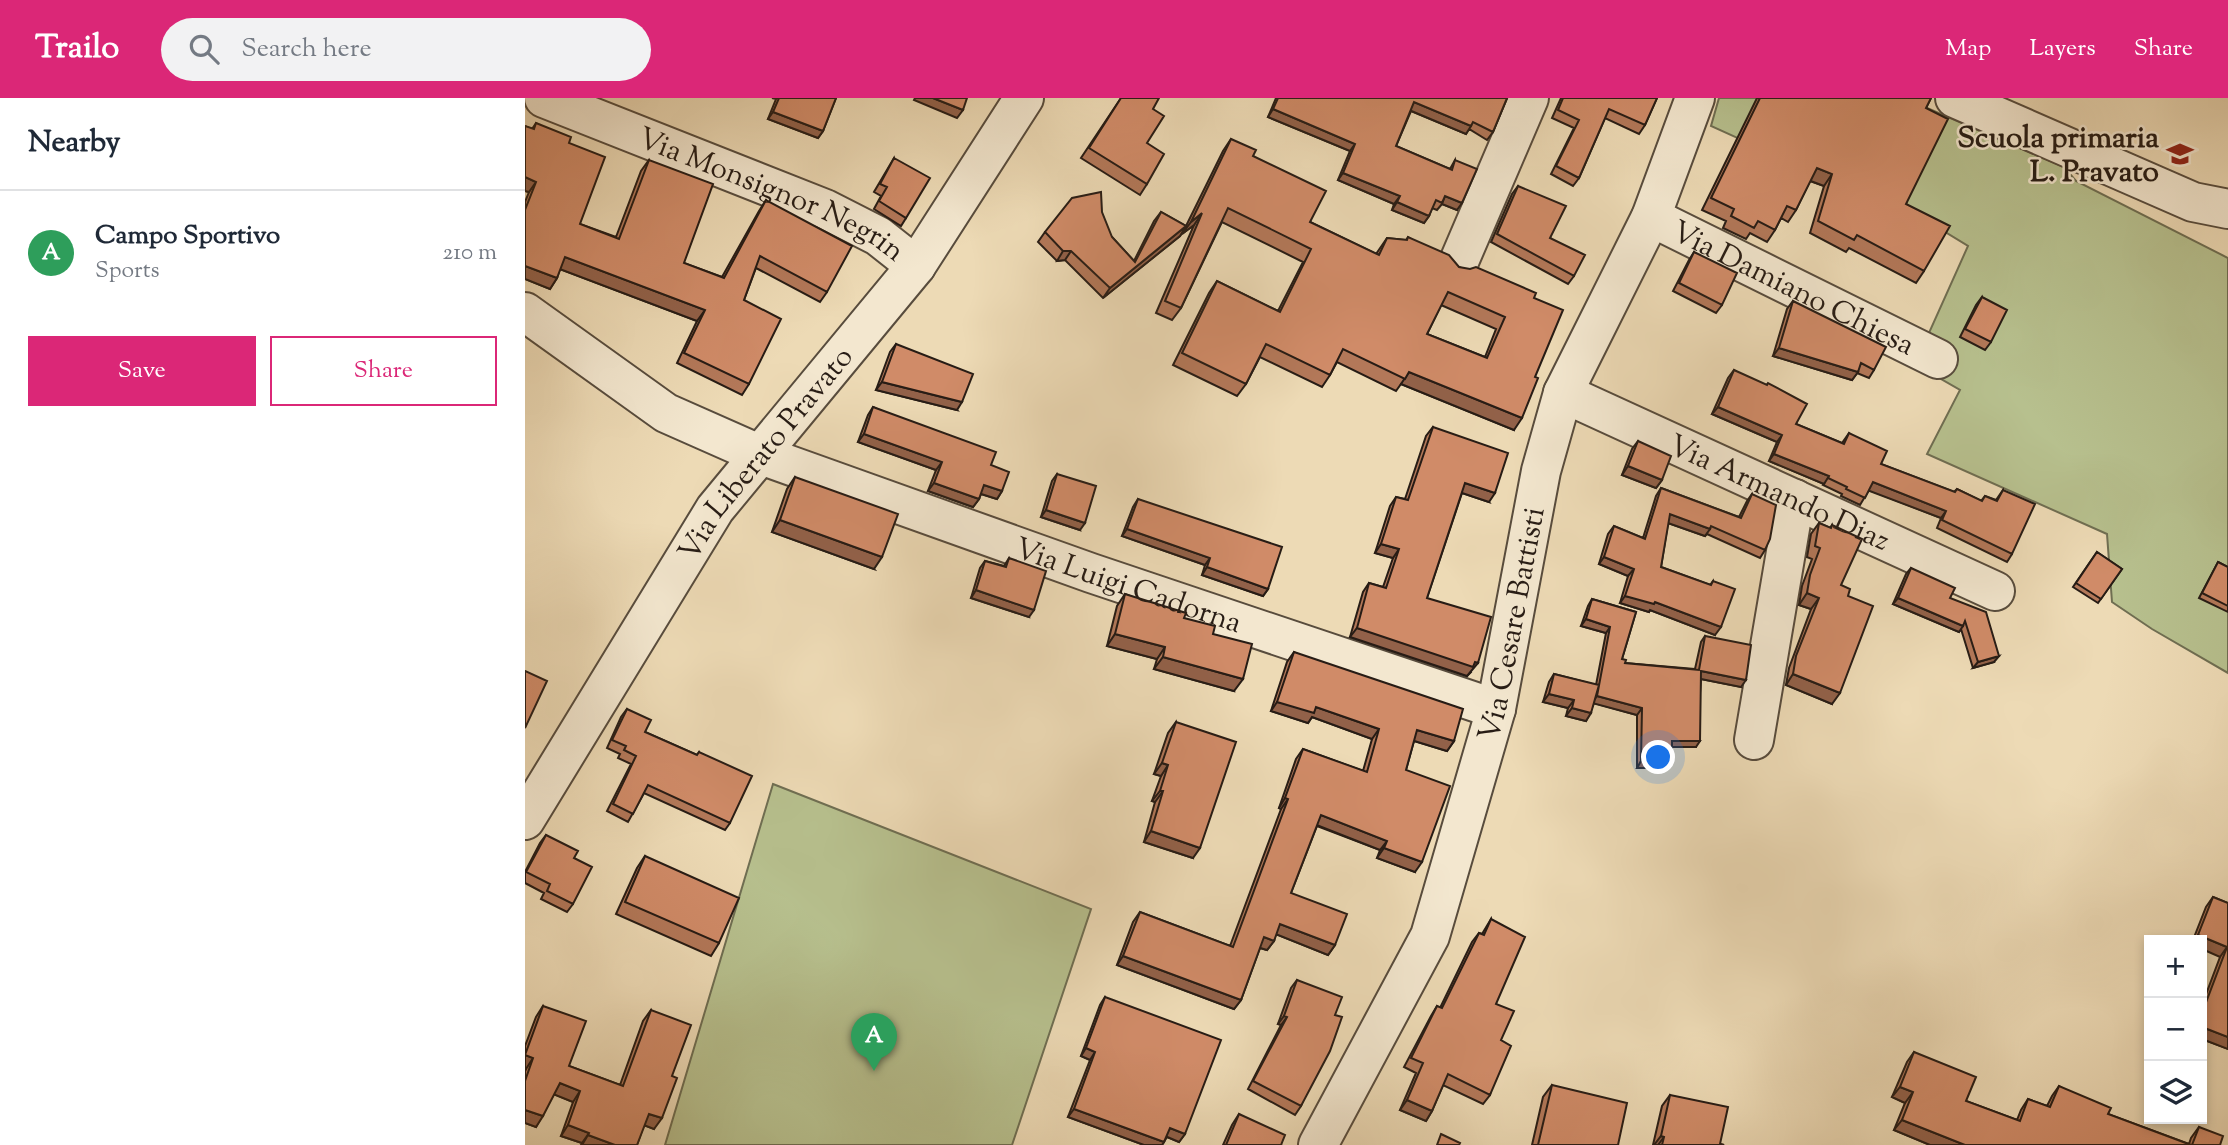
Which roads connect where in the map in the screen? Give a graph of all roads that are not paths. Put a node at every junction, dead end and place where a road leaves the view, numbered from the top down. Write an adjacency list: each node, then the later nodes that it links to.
1 (544, 98): 9 (street, Via Monsignor Negrin)
2 (1024, 98): 9 (street, Via Liberato Pravato)
3 (1529, 98): 8 (street)
4 (1695, 98): 7 (street, Via Cesare Battisti)
5 (1955, 98): 6 (street)
6 (2228, 209)
7 (1651, 217): 11 (street, Via Damiano Chiesa); 12 (street, Via Cesare Battisti)
8 (1460, 259)
9 (916, 266): 13 (street, Via Liberato Pravato)
10 (525, 312): 13 (street, Via Luigi Cadorna)
11 (1938, 359)
12 (1563, 393): 14 (street, Via Armando Diaz); 16 (street, Via Cesare Battisti)
13 (761, 455): 16 (street, Via Luigi Cadorna); 18 (street, Via Liberato Pravato)
14 (1795, 499): 15 (street, Via Armando Diaz); 17 (street)
15 (1995, 591)
16 (1496, 709): 19 (street, Via Cesare Battisti)
17 (1754, 740)
18 (529, 803)
19 (1318, 1145)

